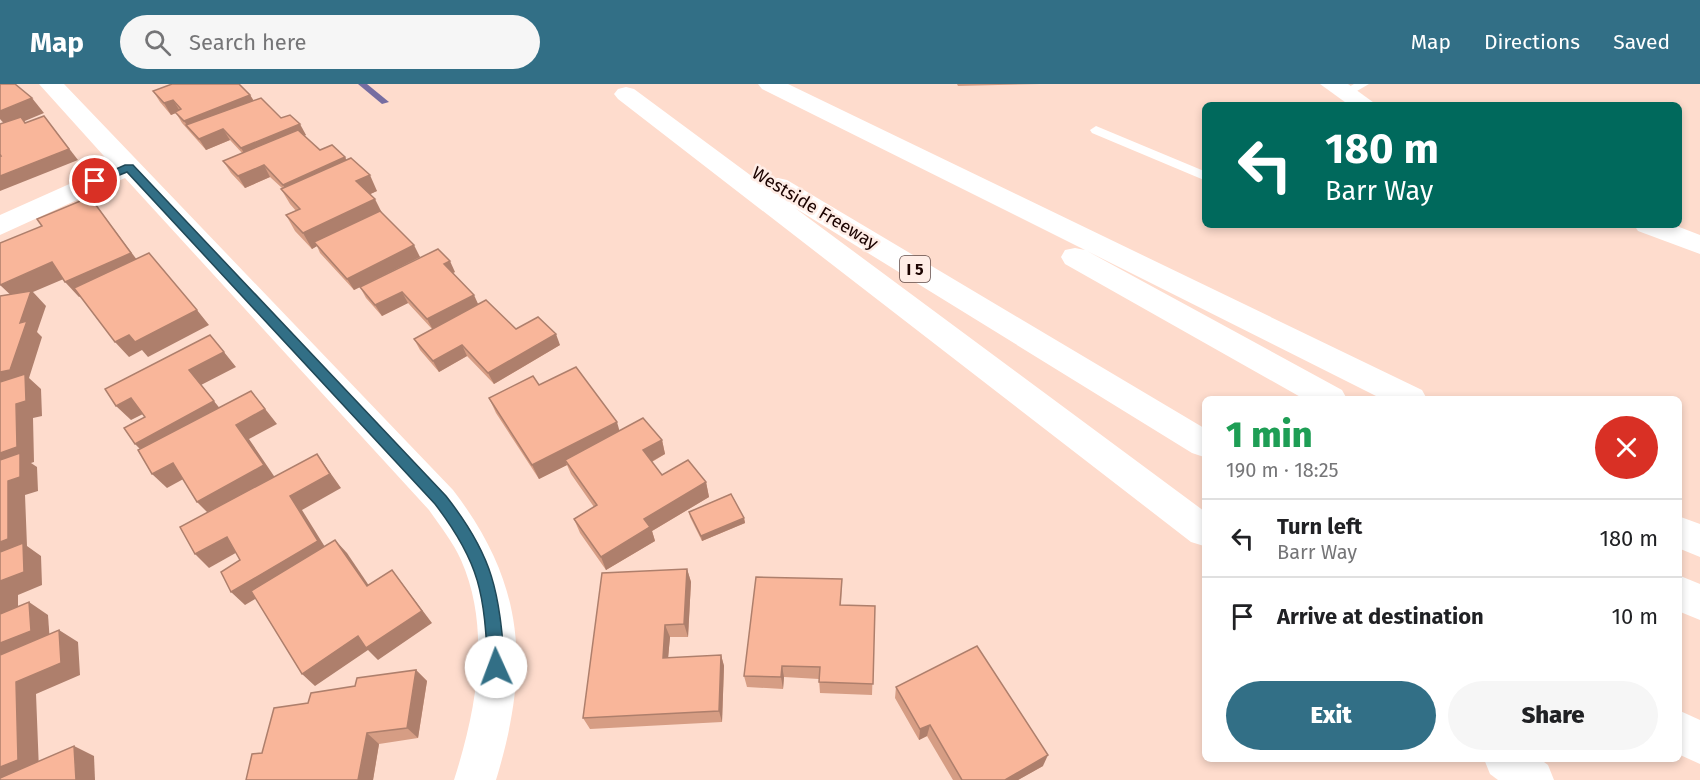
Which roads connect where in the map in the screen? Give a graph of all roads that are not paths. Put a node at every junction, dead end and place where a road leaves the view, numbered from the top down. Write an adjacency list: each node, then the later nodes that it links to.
1 (51, 84): 6 (main road)
2 (762, 84): 11 (main road)
3 (770, 84): 12 (main road)
4 (618, 89): 13 (main road, Westside Freeway / I 5); 14 (main road)
5 (1096, 130): 7 (lane)
6 (129, 167): 8 (main road); 21 (main road)
7 (1202, 175)
8 (0, 226)
9 (1656, 228): 10 (main road)
10 (1700, 245)
11 (1326, 396)
12 (1405, 396)
13 (1202, 443)
14 (1202, 529)
15 (1682, 533): 16 (main road)
16 (1700, 541)
17 (1682, 594): 18 (main road)
18 (1700, 603)
19 (1682, 732): 20 (main road)
20 (1700, 743)
21 (475, 780)

